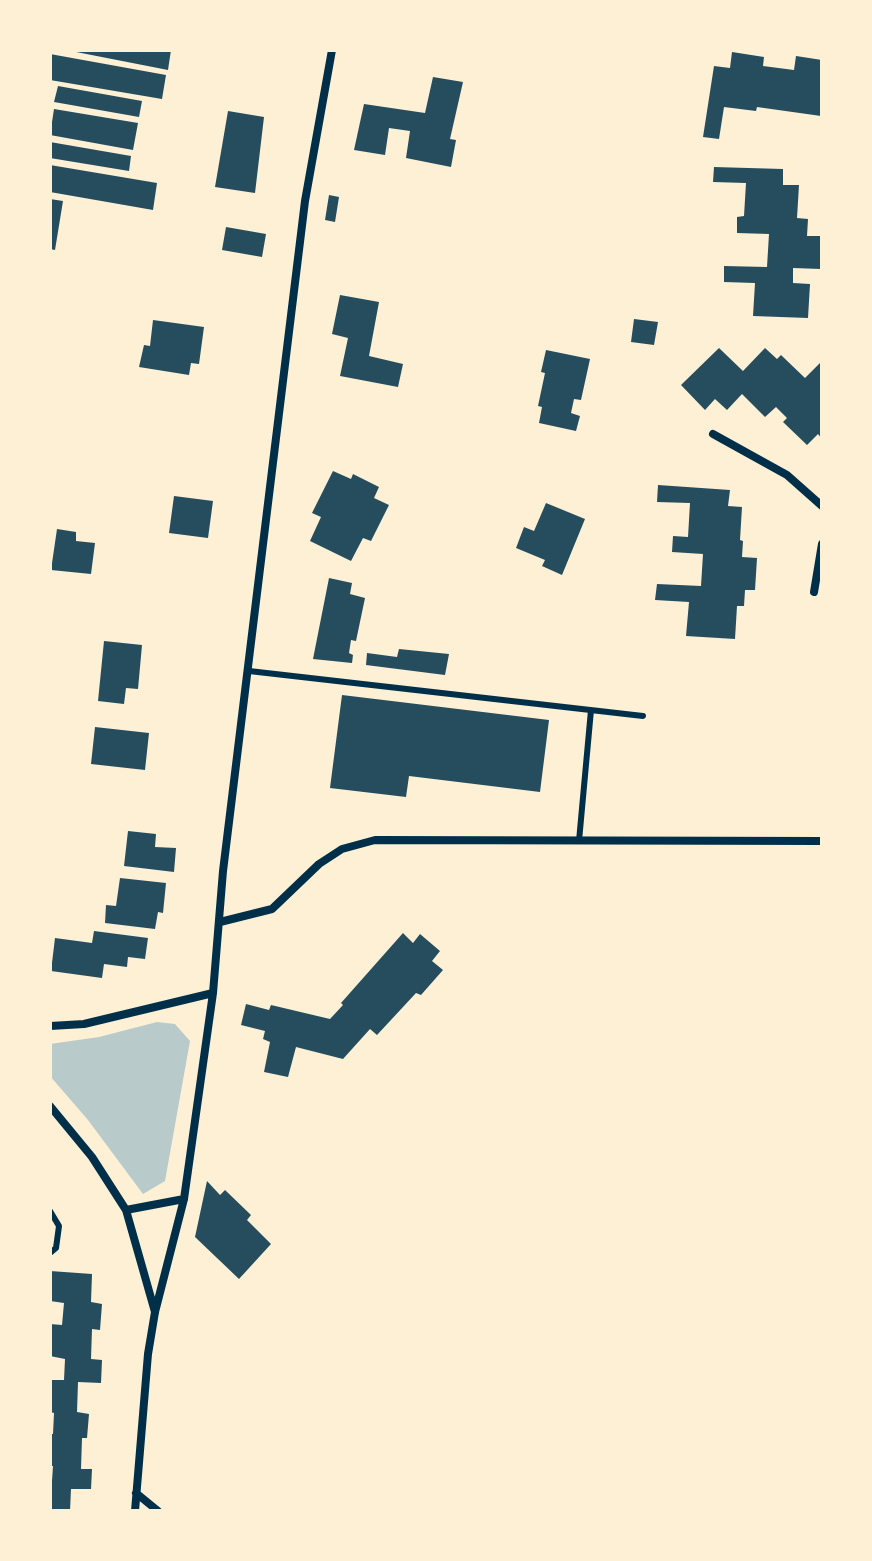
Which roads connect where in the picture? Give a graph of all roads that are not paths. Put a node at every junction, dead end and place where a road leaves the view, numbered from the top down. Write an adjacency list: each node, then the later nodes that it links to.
1 (332, 50): 6 (street)
2 (713, 434): 3 (street)
3 (822, 506)
4 (822, 544): 5 (street)
5 (814, 592)
6 (249, 671): 7 (lane); 11 (street)
7 (591, 710): 8 (lane); 9 (lane)
8 (643, 716)
9 (579, 841): 10 (street); 11 (street)
10 (822, 841)
11 (220, 922): 12 (street)
12 (213, 993): 13 (street); 15 (street)
13 (50, 1026)
14 (50, 1106): 16 (street)
15 (184, 1199): 16 (street); 19 (street)
16 (126, 1210): 19 (street)
17 (50, 1211): 18 (lane)
18 (50, 1253)
19 (155, 1312): 20 (street)
20 (136, 1493): 21 (street); 22 (street)
21 (135, 1511)
22 (158, 1511)

